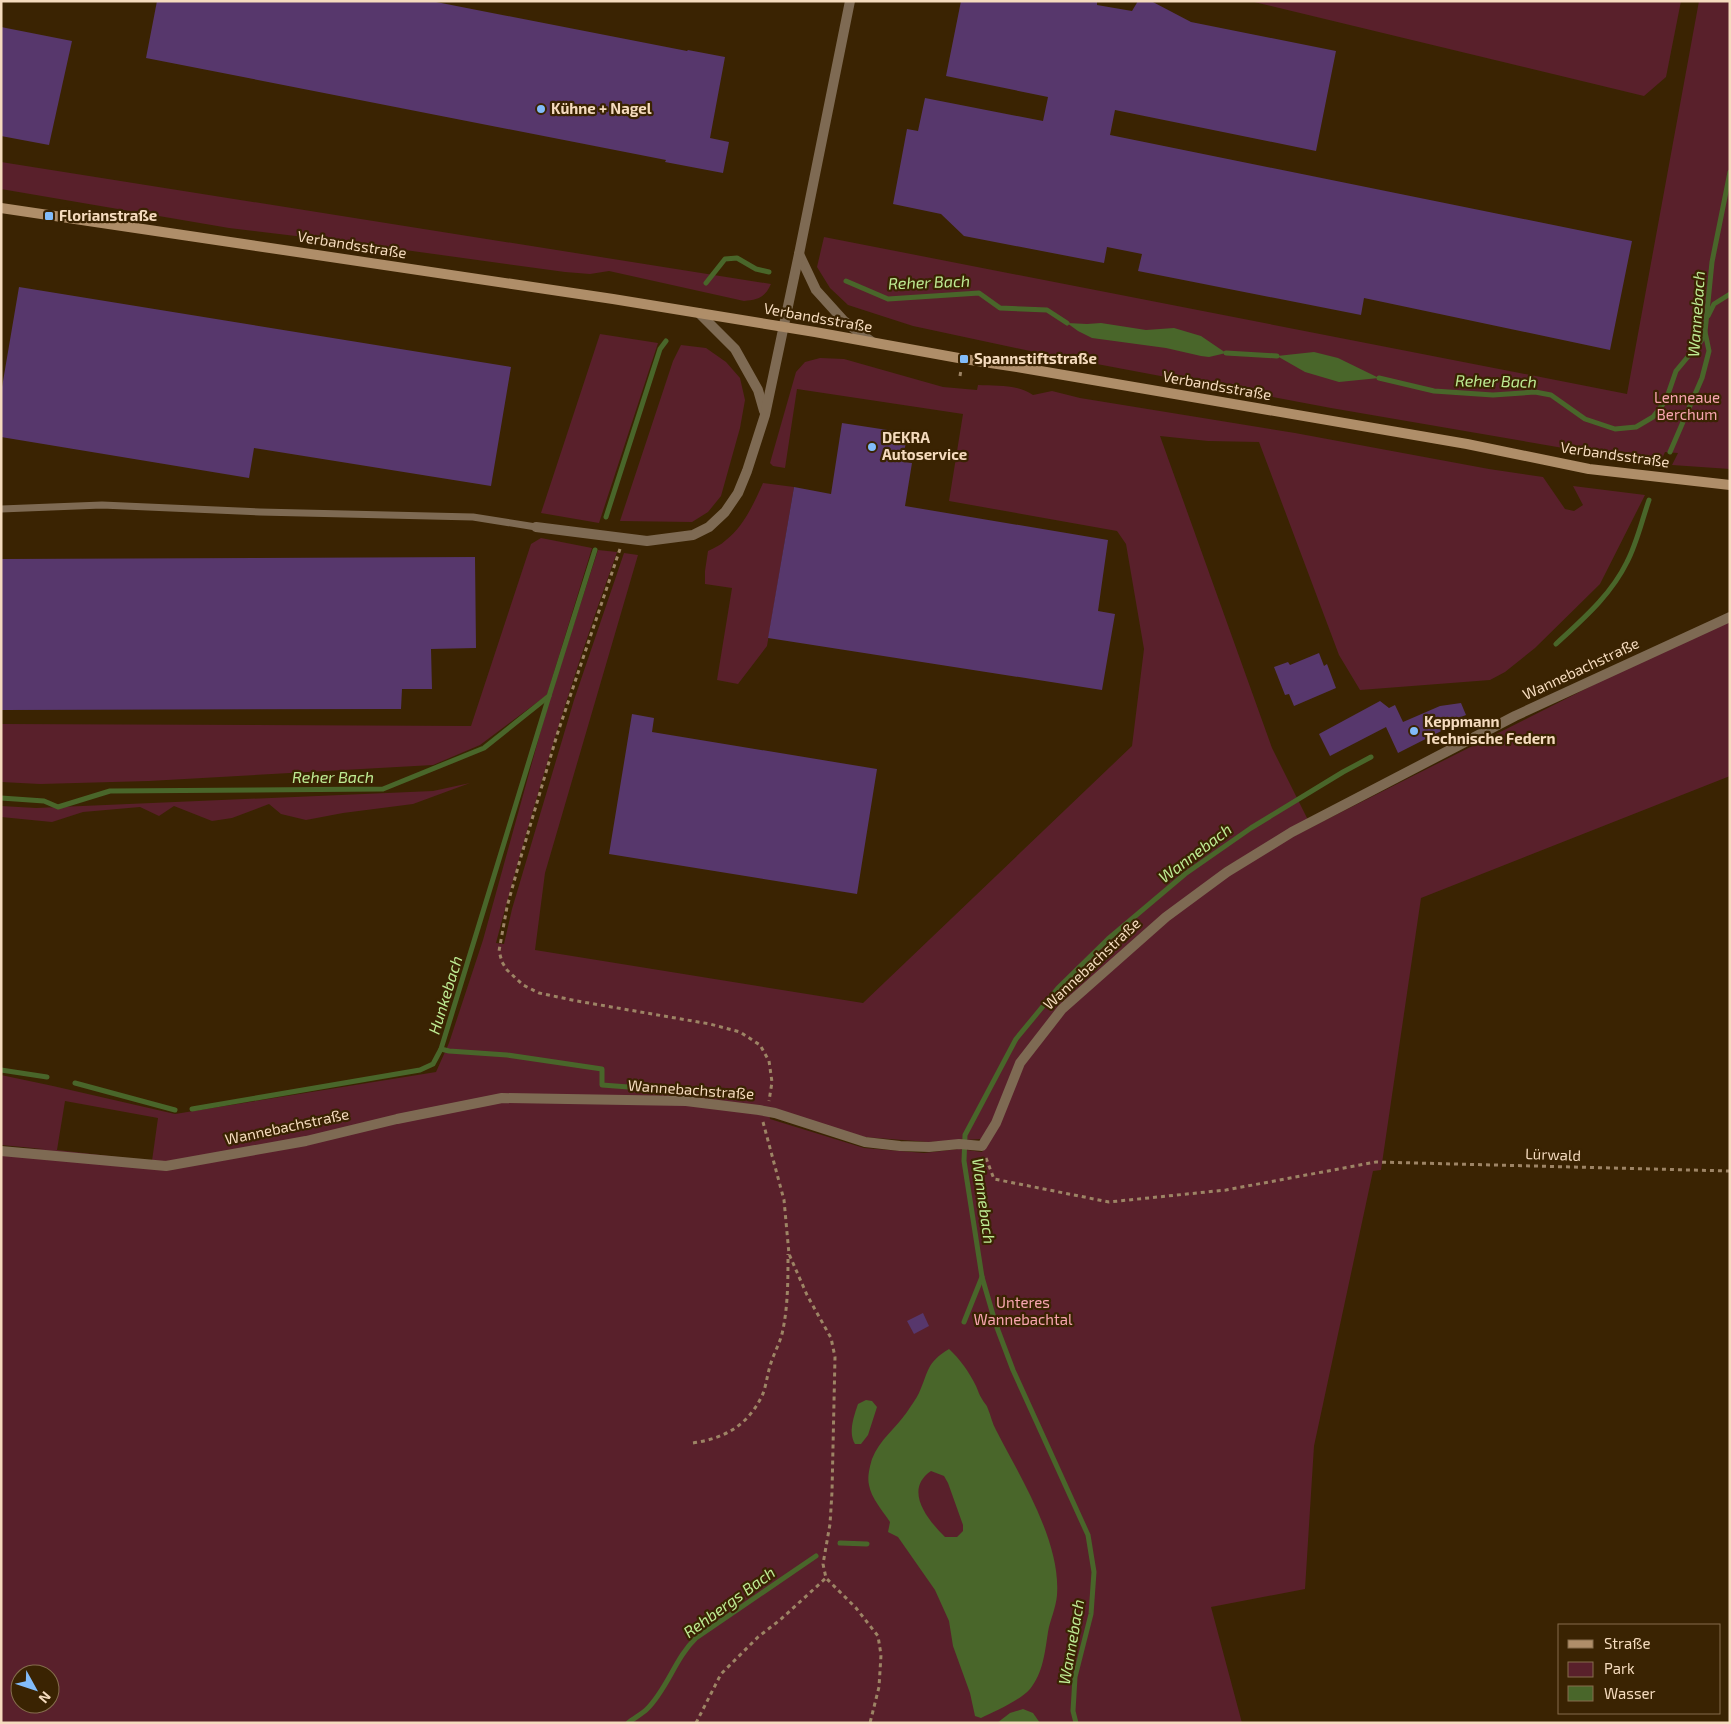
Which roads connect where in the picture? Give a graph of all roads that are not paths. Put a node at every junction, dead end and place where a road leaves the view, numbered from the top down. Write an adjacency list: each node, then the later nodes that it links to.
1 (850, 1): 3 (street)
2 (1, 208): 4 (main road, Verbandsstraße)
3 (799, 254): 5 (street); 6 (street)
4 (699, 313): 5 (main road, Verbandsstraße); 7 (street)
5 (783, 327): 6 (main road, Verbandsstraße); 7 (street)
6 (872, 342): 8 (main road, Verbandsstraße)
7 (765, 415): 10 (street)
8 (1730, 485)
9 (1, 509): 10 (lane)
10 (536, 527)
11 (1730, 616): 12 (street, Wannebachstraße)
12 (1, 1151)

